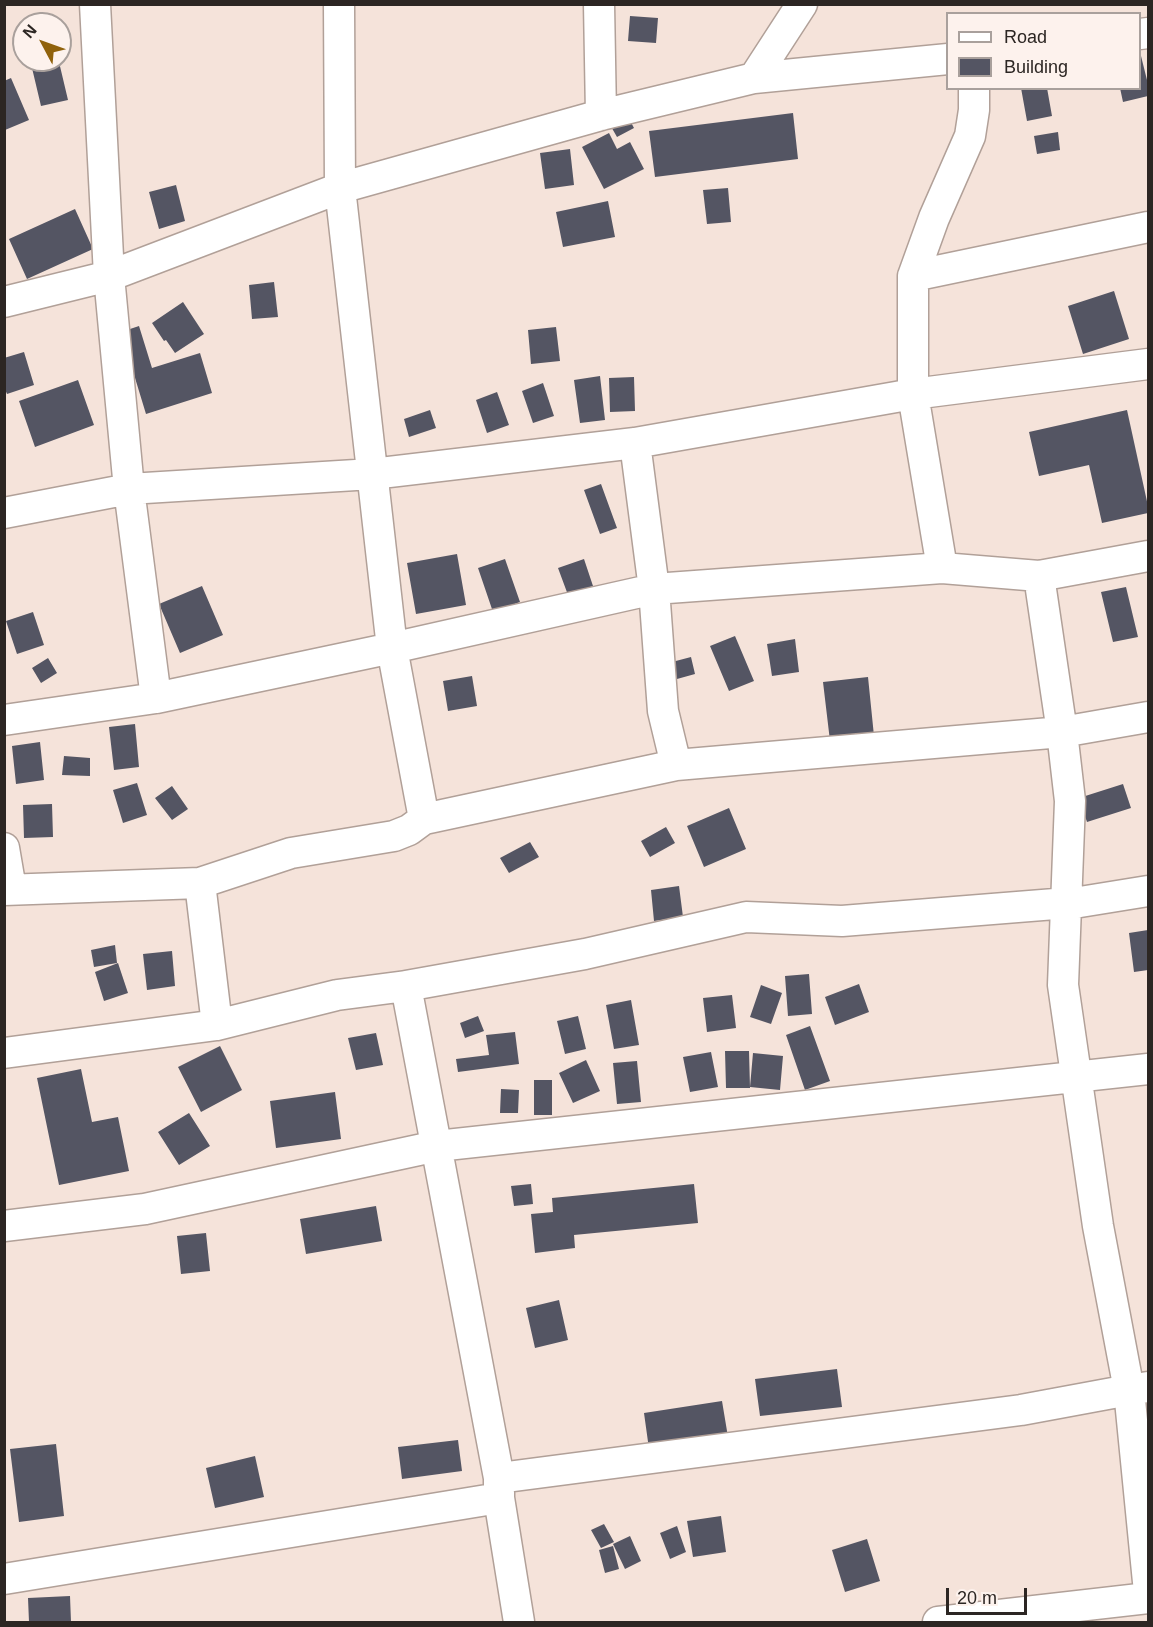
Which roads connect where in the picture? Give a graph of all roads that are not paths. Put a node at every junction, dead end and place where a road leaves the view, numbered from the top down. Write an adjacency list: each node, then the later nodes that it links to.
1 (95, 4): 11 (street)
2 (339, 4): 9 (street)
3 (599, 4): 8 (street)
4 (802, 4): 6 (street)
5 (946, 59): 6 (street)
6 (754, 78): 8 (street)
7 (974, 90): 12 (street)
8 (601, 115): 9 (street)
9 (340, 188): 11 (street); 17 (street)
10 (1149, 227): 12 (street)
11 (109, 276): 13 (street); 18 (street)
12 (913, 276): 15 (street)
13 (4, 302)
14 (1149, 364): 15 (street)
15 (913, 394): 16 (street); 21 (street)
16 (634, 443): 17 (street); 23 (street)
17 (372, 474): 18 (street); 24 (street)
18 (129, 489): 19 (street); 25 (street)
19 (4, 513)
20 (1149, 556): 22 (street)
21 (942, 568): 22 (street); 23 (street)
22 (1039, 576): 28 (street)
23 (654, 589): 24 (street); 29 (street)
24 (392, 648): 25 (street); 30 (street)
25 (156, 698): 27 (street)
26 (1149, 717): 28 (street)
27 (4, 720)
28 (1062, 732): 29 (street); 35 (street)
29 (676, 765): 30 (street)
30 (424, 819): 32 (street)
31 (4, 848): 33 (street)
32 (200, 883): 33 (street); 37 (street)
33 (8, 890)
34 (1149, 891): 35 (street)
35 (1065, 903): 36 (street); 40 (street)
36 (405, 987): 37 (street); 41 (street)
37 (218, 1025): 38 (street)
38 (4, 1053)
39 (1149, 1069): 40 (street)
40 (1076, 1078): 41 (street); 43 (street)
41 (437, 1146): 42 (street); 44 (street)
42 (4, 1226)
43 (1139, 1388): 44 (street); 46 (street)
44 (499, 1488): 45 (street); 48 (street)
45 (4, 1579)
46 (1149, 1582)
47 (1149, 1598): 49 (street)
48 (519, 1623)
49 (938, 1623)

